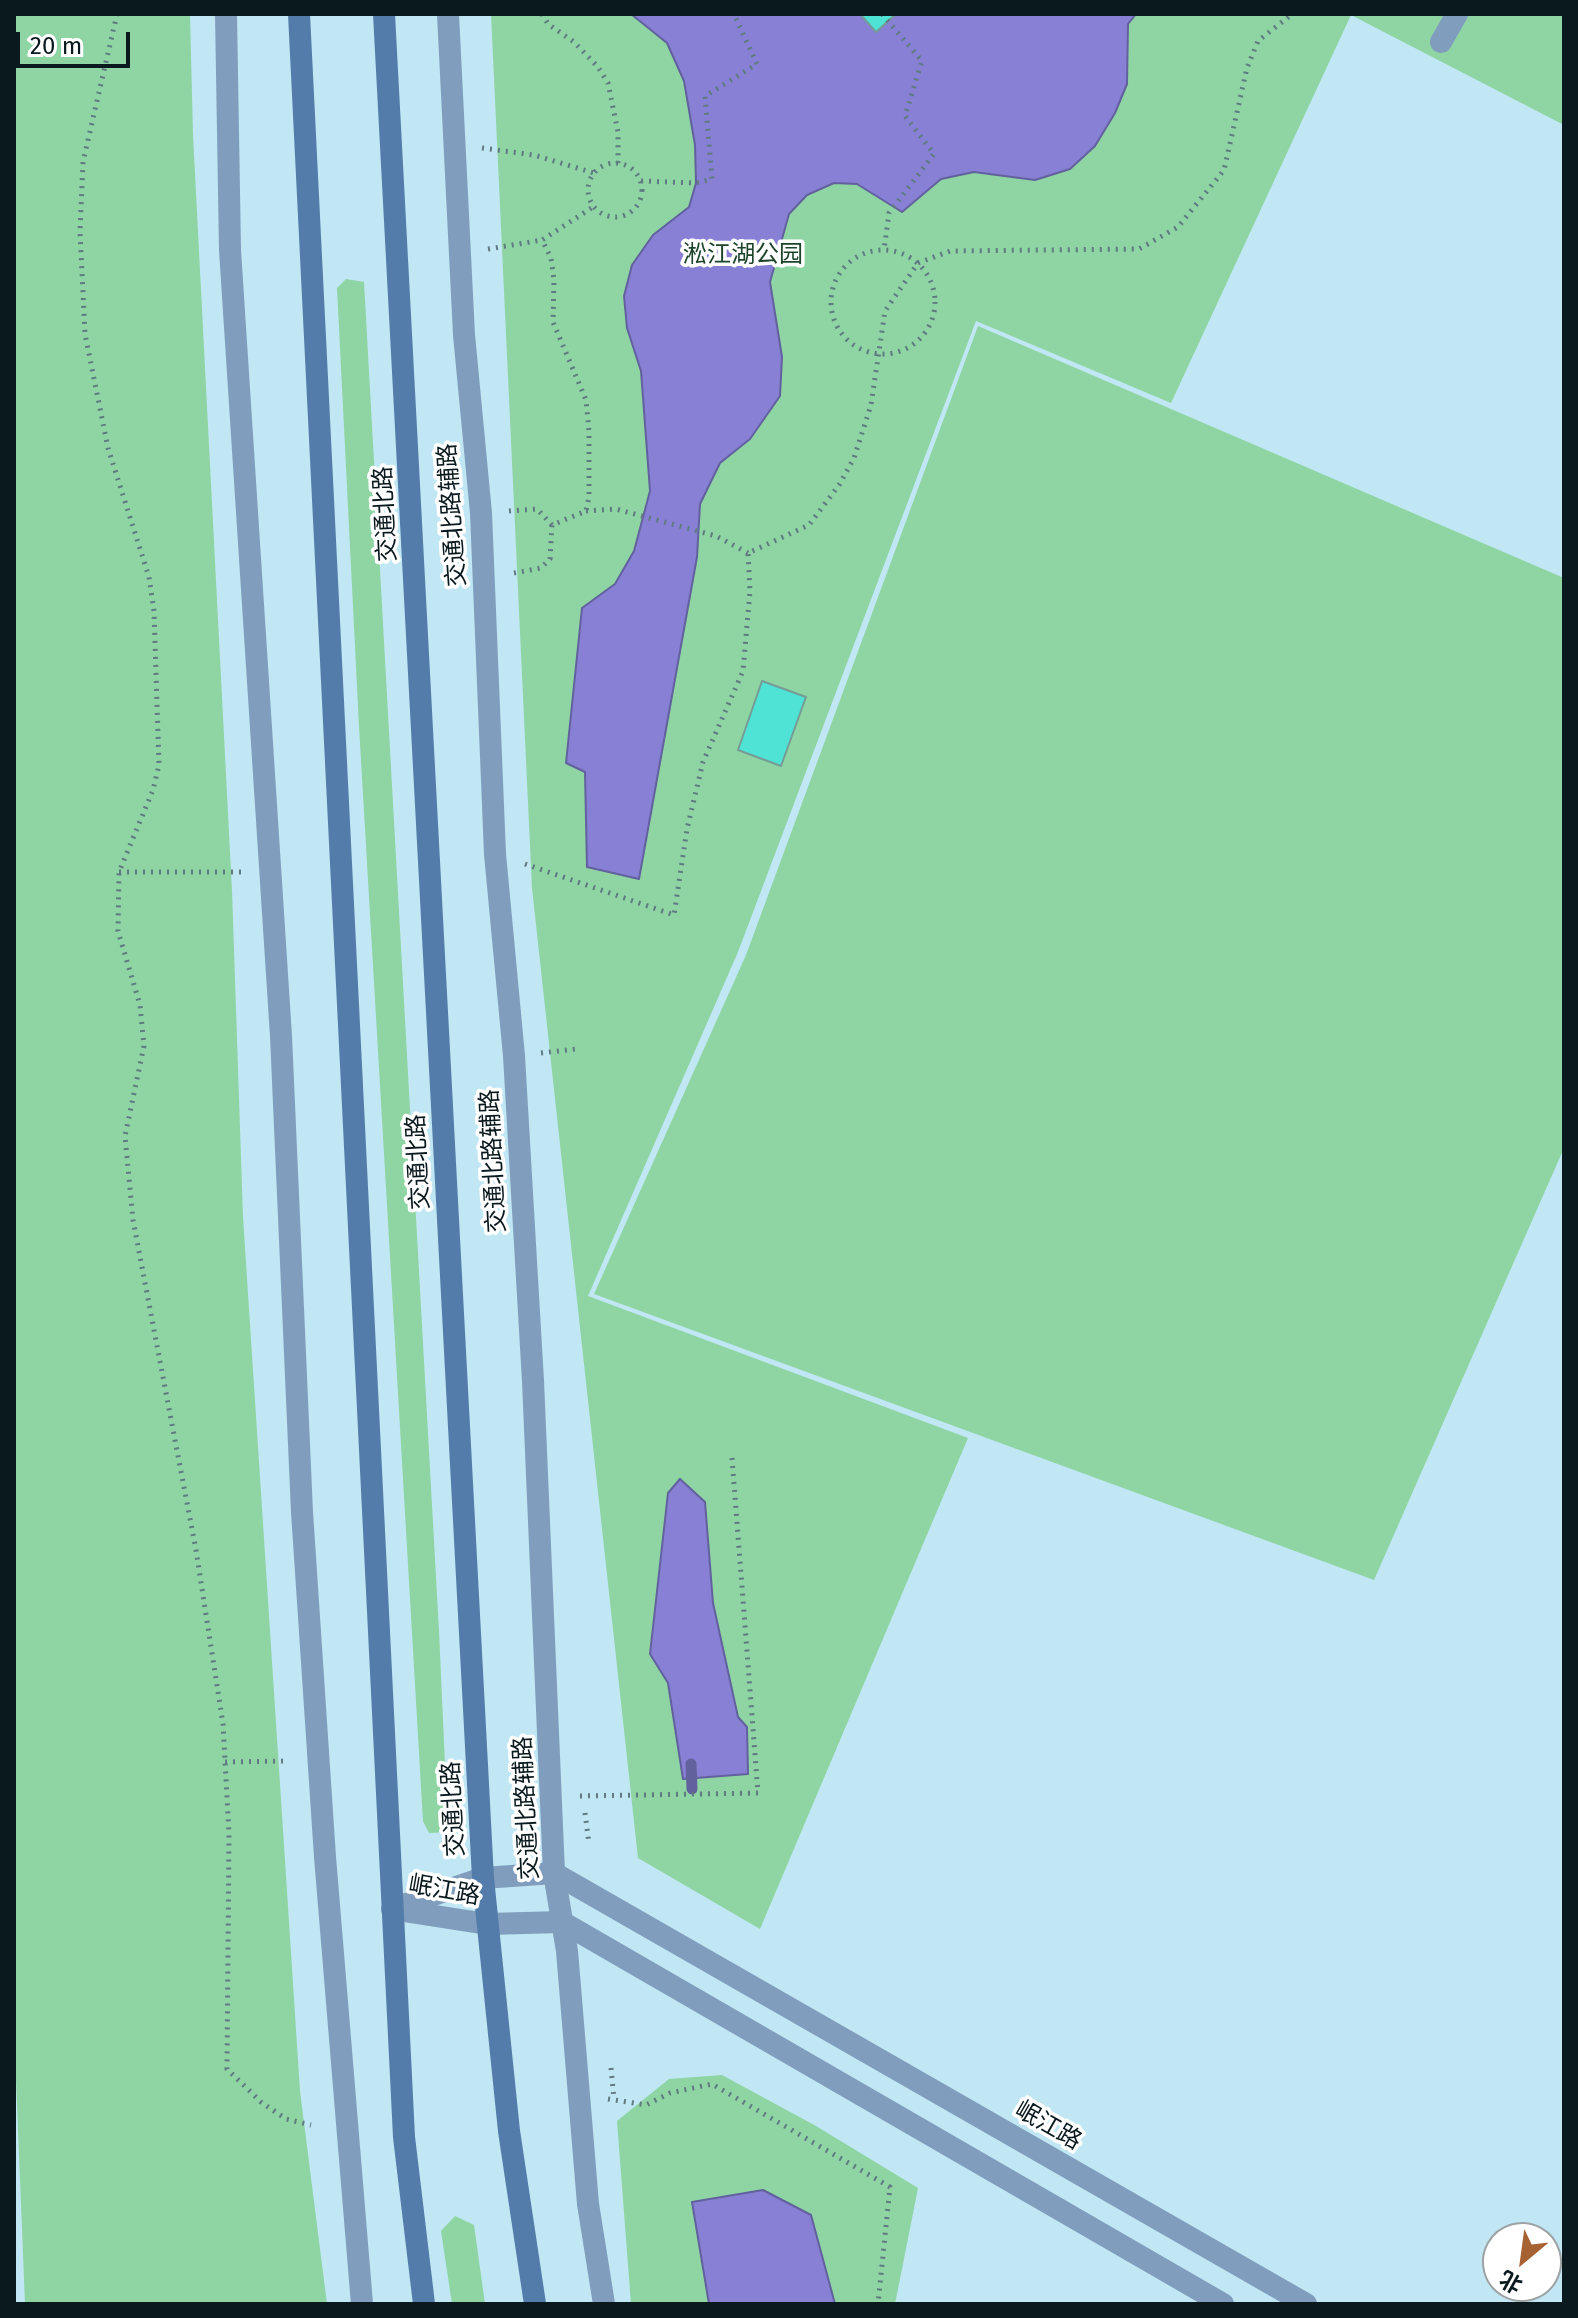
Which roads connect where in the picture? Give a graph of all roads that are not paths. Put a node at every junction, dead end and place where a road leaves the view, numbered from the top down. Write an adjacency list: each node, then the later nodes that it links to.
1 (226, 14): 12 (street)
2 (299, 14): 9 (main road)
3 (384, 14): 8 (main road, 交通北路)
4 (448, 14): 7 (street, 交通北路辅路)
5 (1457, 14): 6 (street)
6 (1441, 42)
7 (554, 1873): 8 (street, 岷江路); 10 (street, 交通北路辅路); 17 (street, 岷江路)
8 (483, 1878): 9 (street, 岷江路); 11 (main road, 交通北路)
9 (392, 1909): 11 (street, 岷江路); 13 (main road)
10 (562, 1922): 11 (street, 岷江路); 15 (street, 交通北路辅路); 16 (street)
11 (487, 1924): 14 (main road, 交通北路)
12 (362, 2304)
13 (424, 2304)
14 (535, 2304)
15 (604, 2304)
16 (1223, 2304)
17 (1306, 2304)

